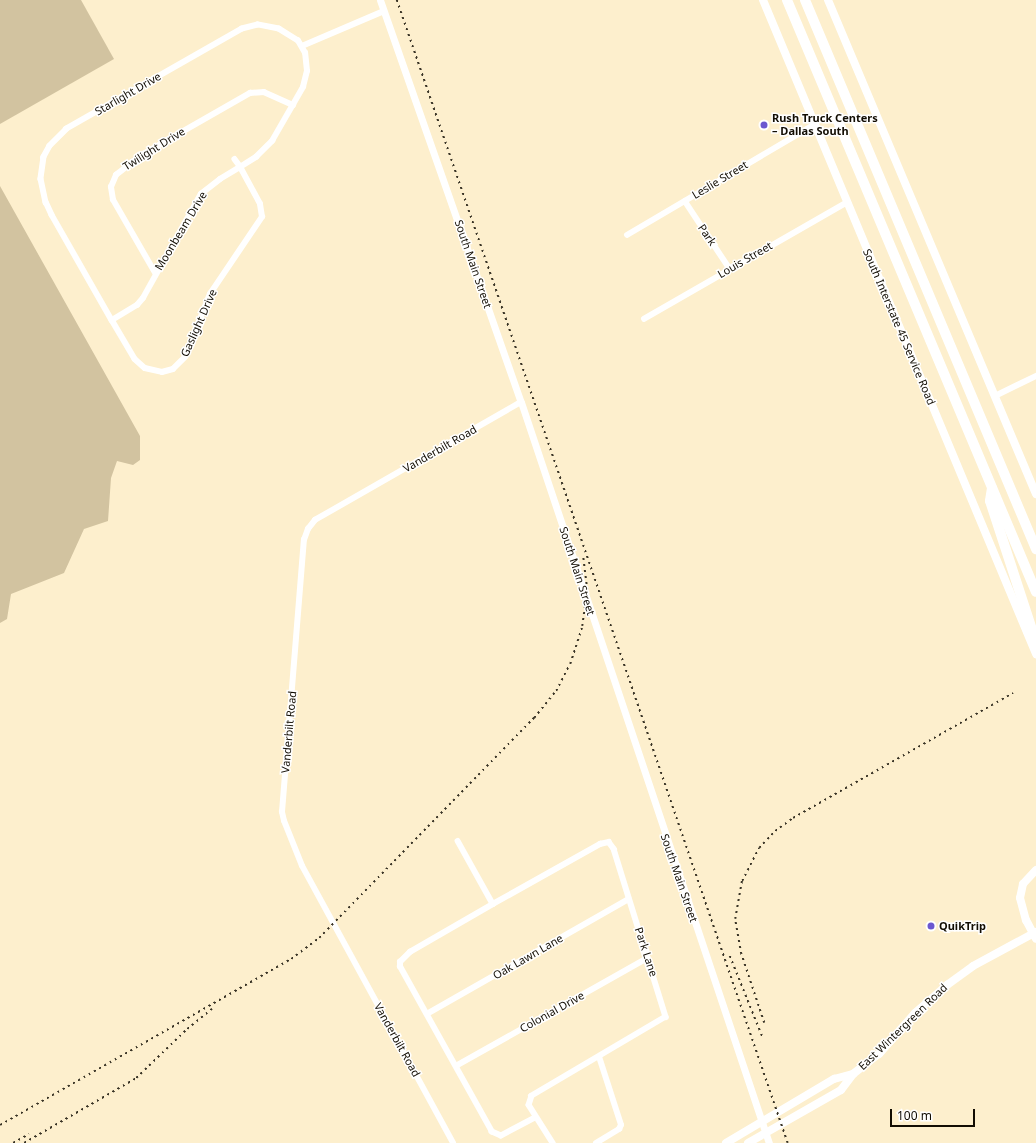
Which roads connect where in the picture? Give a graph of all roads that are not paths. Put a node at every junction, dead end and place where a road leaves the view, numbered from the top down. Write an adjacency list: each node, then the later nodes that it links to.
1 (380, 0): 6 (street, South Main Street)
2 (763, 0): 9 (main road, South Interstate 45 Service Road)
3 (787, 0): 22 (highway)
4 (805, 0): 24 (highway)
5 (828, 0): 20 (main road)
6 (384, 11): 7 (street); 21 (street, South Main Street)
7 (302, 46): 8 (street, Moonbeam Drive); 18 (street, Starlight Drive)
8 (293, 105): 11 (street, Moonbeam Drive); 16 (street, Twilight Drive)
9 (814, 125): 12 (street, Leslie Street); 13 (main road, South Interstate 45 Service Road)
10 (235, 160): 11 (street, Gaslight Drive)
11 (240, 167): 16 (street, Moonbeam Drive); 18 (street, Gaslight Drive)
12 (685, 201): 14 (street, Leslie Street); 15 (street, Park)
13 (846, 204): 15 (street, Louis Street); 29 (main road, South Interstate 45 Service Road)
14 (627, 235)
15 (730, 269): 17 (street, Louis Street)
16 (156, 273): 18 (street, Moonbeam Drive)
17 (644, 319)
18 (112, 320)
19 (1036, 376): 20 (street)
20 (995, 396): 23 (main road)
21 (521, 402): 42 (street, Vanderbilt Road); 46 (street, South Main Street)
22 (992, 488): 27 (highway); 28 (highway)
23 (1036, 494)
24 (1022, 517): 25 (highway); 26 (highway)
25 (1036, 537)
26 (1036, 549)
27 (1036, 592)
28 (1036, 642)
29 (1036, 654)
30 (458, 841): 33 (street)
31 (1036, 870): 34 (main road)
32 (629, 899): 33 (street, Park Lane); 35 (street, Park Lane); 36 (street, Oak Lawn Lane)
33 (493, 904): 36 (street, Park Lane)
34 (1035, 934): 39 (main road, East Wintergreen Road)
35 (648, 958): 37 (street, Park Lane); 38 (street, Colonial Drive)
36 (427, 1014): 38 (street, Park Lane)
37 (599, 1057): 40 (street, Park Lane); 44 (street)
38 (456, 1066): 40 (street, Park Lane)
39 (853, 1074): 41 (main road); 45 (main road)
40 (535, 1118): 43 (street, Park Lane)
41 (728, 1142)
42 (454, 1143)
43 (553, 1143)
44 (596, 1143)
45 (748, 1143)
46 (769, 1143)

